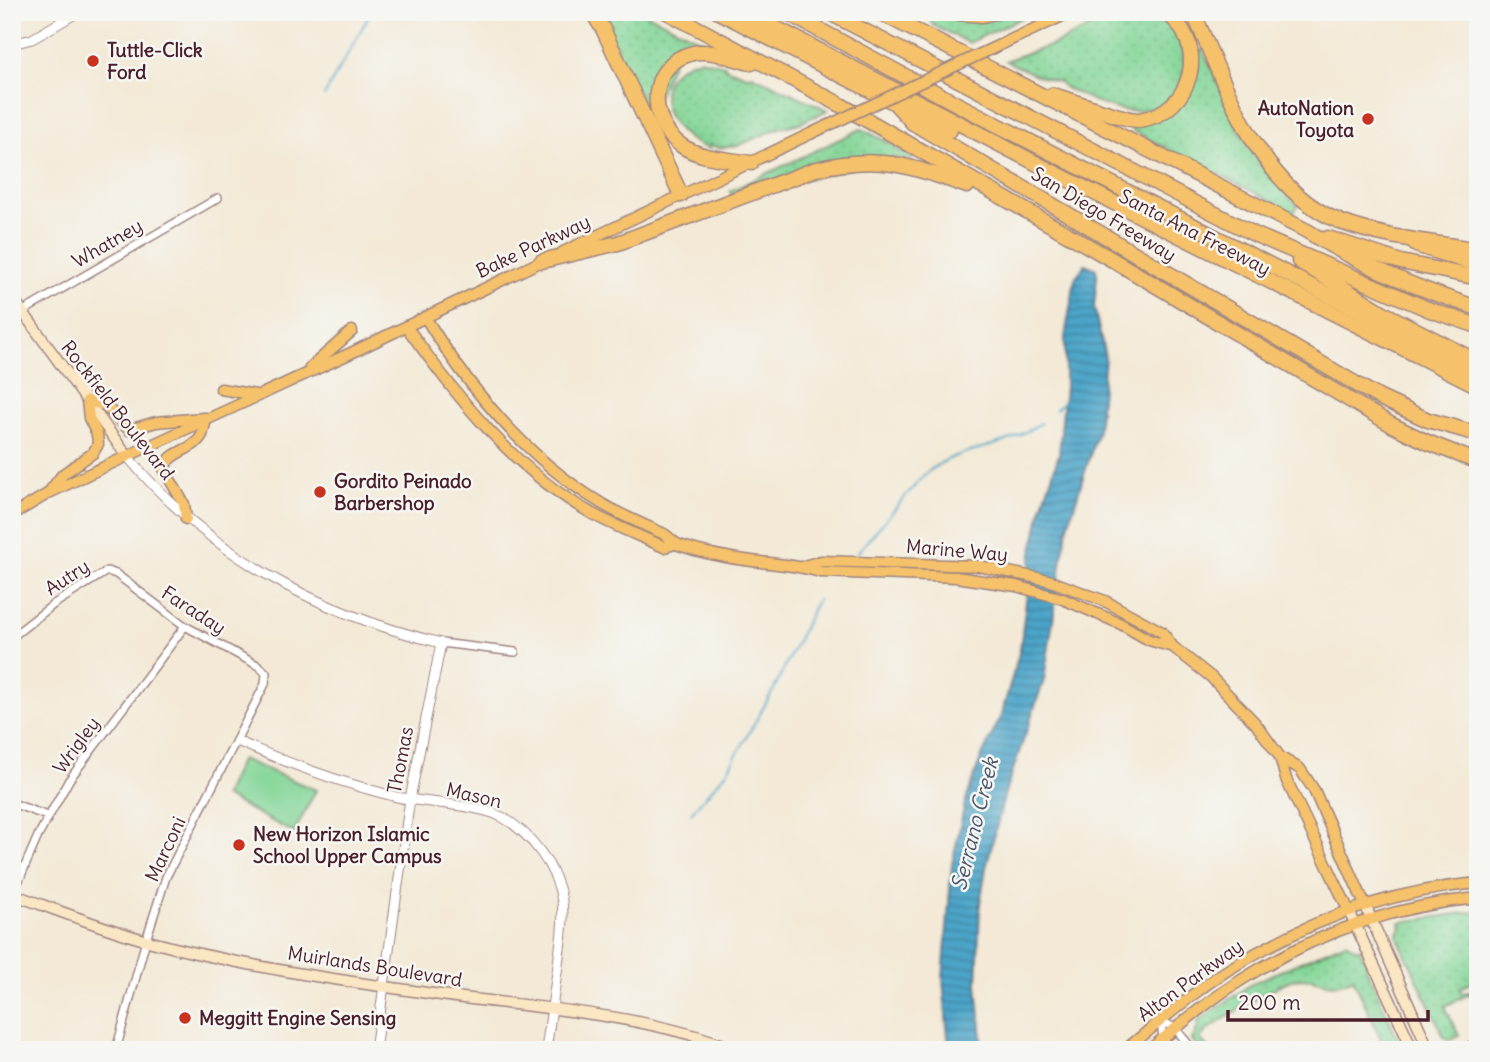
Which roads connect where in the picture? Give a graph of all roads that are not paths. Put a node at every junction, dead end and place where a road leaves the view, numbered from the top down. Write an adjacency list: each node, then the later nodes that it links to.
1 (78, 12): 15 (street)
2 (592, 12): 21 (highway)
3 (667, 12): 16 (highway)
4 (719, 12): 18 (highway, San Diego Freeway)
5 (745, 12): 42 (highway)
6 (764, 12): 19 (highway)
7 (786, 12): 19 (highway)
8 (828, 12): 26 (highway)
9 (879, 12): 17 (highway)
10 (948, 12): 11 (highway)
11 (996, 12)
12 (1071, 12): 20 (main road, Bake Parkway, bridge)
13 (1165, 12): 17 (highway)
14 (1192, 12): 25 (highway)
15 (12, 44)
16 (778, 71): 20 (highway); 23 (highway)
17 (1026, 88): 24 (highway)
18 (895, 103): 45 (highway, Santa Ana Freeway); 48 (highway, San Diego Freeway)
19 (1031, 146): 39 (highway); 41 (highway)
20 (751, 163): 21 (main road, Bake Parkway)
21 (681, 195): 28 (main road, Bake Parkway)
22 (218, 198): 33 (street, Whatney)
23 (1004, 200): 28 (highway); 50 (highway)
24 (1307, 231): 30 (highway); 32 (highway)
25 (1386, 234): 27 (highway); 29 (highway)
26 (1256, 235): 36 (highway); 38 (highway, Santa Ana Freeway)
27 (1478, 250)
28 (542, 261): 34 (main road, Bake Parkway)
29 (1478, 265)
30 (1478, 278)
31 (12, 297): 33 (main road, Rockfield Boulevard)
32 (1478, 307)
33 (17, 315): 46 (main road, Rockfield Boulevard)
34 (425, 317): 35 (main road, Bake Parkway); 54 (main road, Marine Way)
35 (406, 326): 40 (main road, Bake Parkway); 54 (main road, Marine Way)
36 (1478, 326)
37 (352, 331): 40 (main road)
38 (1478, 362)
39 (1478, 372)
40 (300, 376): 44 (main road, Bake Parkway)
41 (1478, 379)
42 (1478, 386)
43 (221, 389): 44 (main road)
44 (256, 395): 47 (main road, Bake Parkway)
45 (1478, 395)
46 (87, 401): 47 (main road); 49 (main road, Rockfield Boulevard); 51 (main road)
47 (206, 418): 49 (main road, Bake Parkway); 53 (main road)
48 (1478, 434)
49 (127, 456): 51 (main road, Bake Parkway); 53 (street, Rockfield Boulevard)
50 (1478, 462)
51 (47, 494): 52 (main road, Bake Parkway)
52 (12, 515)
53 (187, 519): 58 (street, Rockfield Boulevard)
54 (675, 544): 62 (main road, Marine Way)
55 (107, 571): 56 (street, Faraday); 57 (street, Autry)
56 (185, 626): 60 (street, Faraday); 65 (street, Wrigley)
57 (12, 637)
58 (441, 643): 59 (street, Rockfield Boulevard); 63 (street, Thomas)
59 (515, 652)
60 (265, 673): 61 (street, Marconi)
61 (237, 741): 63 (street, Mason); 73 (street, Marconi)
62 (1280, 757): 69 (main road, Marine Way); 70 (main road, Marine Way)
63 (410, 799): 74 (street, Thomas); 75 (street, Mason)
64 (12, 803): 65 (street)
65 (47, 816): 67 (street, Wrigley)
66 (1478, 883): 69 (main road, Alton Parkway)
67 (13, 894): 73 (main road, Muirlands Boulevard)
68 (1478, 898): 71 (main road, Alton Parkway)
69 (1365, 905): 70 (main road, Alton Parkway); 71 (main road, Marine Way)
70 (1349, 911): 72 (main road, Marine Way); 76 (main road, Alton Parkway)
71 (1371, 919): 72 (main road, Alton Parkway); 90 (main road, Marine Way)
72 (1356, 924): 77 (main road, Alton Parkway); 89 (main road, Marine Way)
73 (146, 940): 74 (main road, Muirlands Boulevard); 81 (street, Marconi)
74 (384, 986): 75 (main road, Muirlands Boulevard); 82 (street, Thomas)
75 (552, 1008): 80 (main road, Muirlands Boulevard); 83 (street, Mason)
76 (1161, 1021): 77 (street); 78 (street); 85 (main road, Alton Parkway)
77 (1175, 1028): 78 (main road, Alton Parkway); 88 (street)
78 (1163, 1038): 86 (main road, Alton Parkway); 87 (street)
79 (1478, 1041): 91 (street)
80 (724, 1047): 84 (main road, Muirlands Boulevard)
81 (117, 1050)
82 (375, 1050)
83 (546, 1050)
84 (738, 1050)
85 (1125, 1050)
86 (1149, 1050)
87 (1172, 1050)
88 (1193, 1050)
89 (1413, 1050)
90 (1429, 1050)
91 (1460, 1050)

